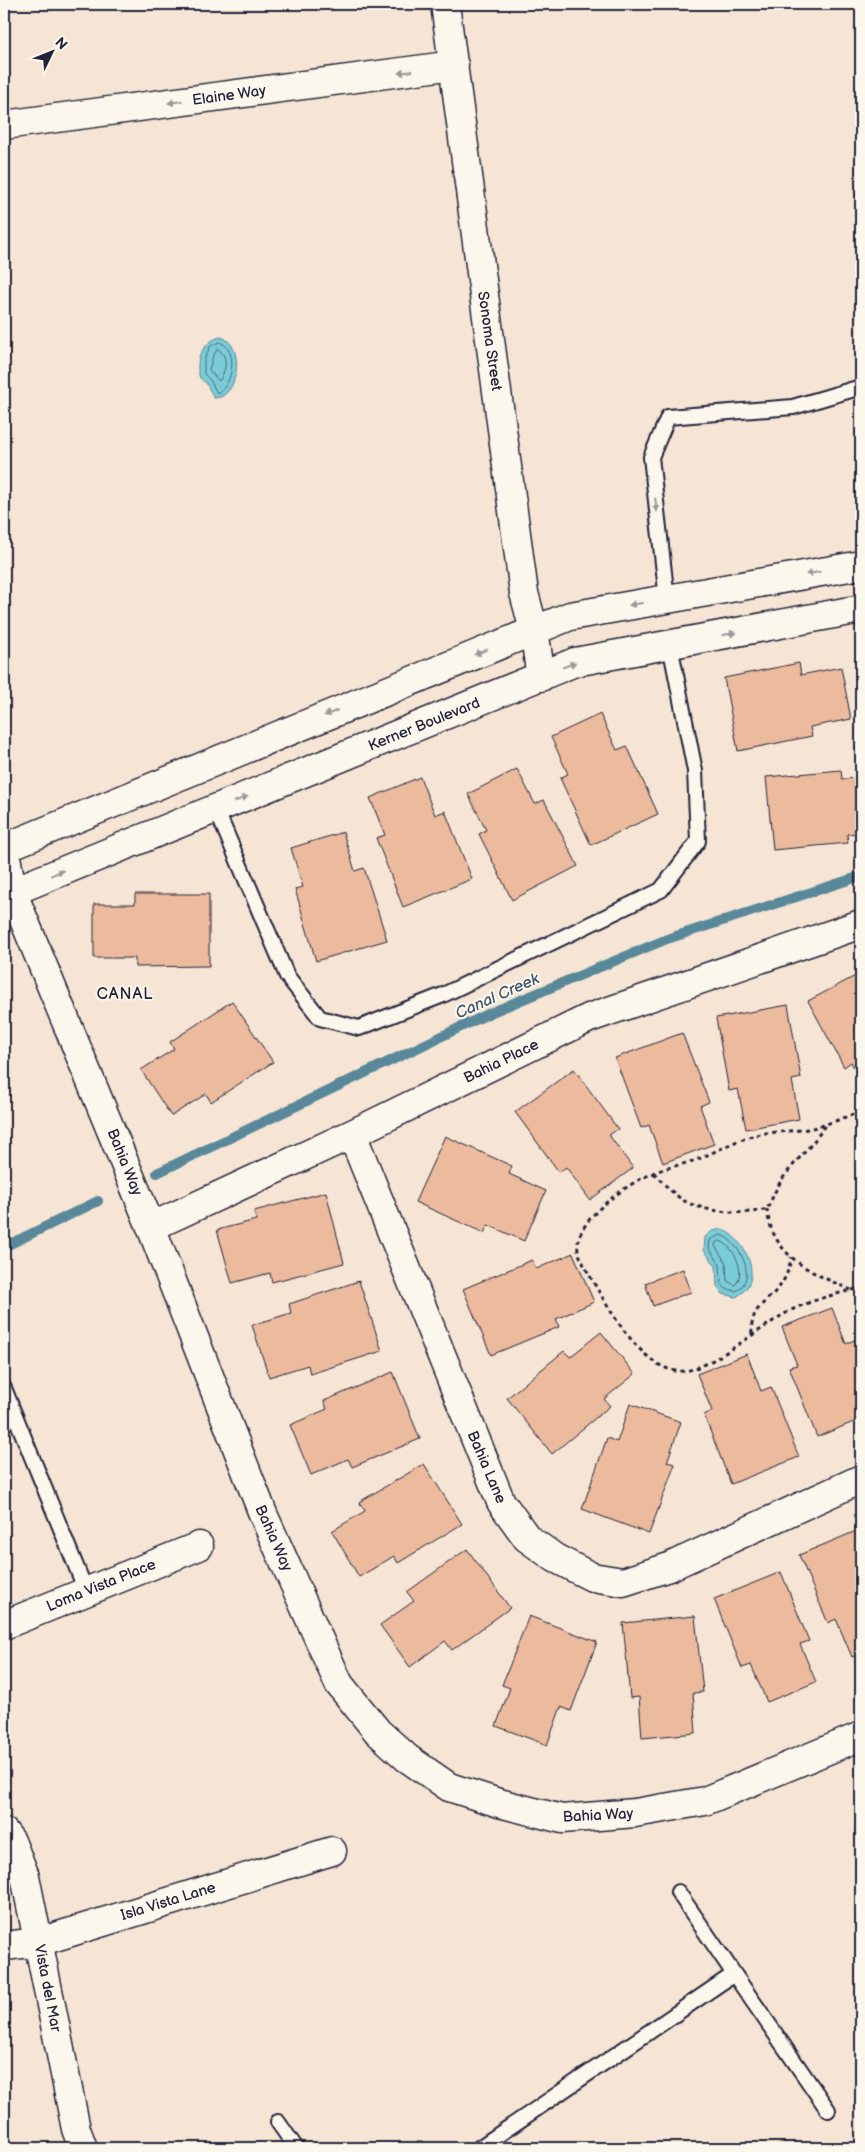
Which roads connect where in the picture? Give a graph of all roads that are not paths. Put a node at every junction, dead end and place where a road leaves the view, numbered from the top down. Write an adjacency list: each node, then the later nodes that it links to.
1 (445, 4): 2 (street, Sonoma Street)
2 (454, 65): 3 (street, Elaine Way, one-way to 3); 8 (street, Sonoma Street)
3 (4, 125)
4 (861, 387): 6 (lane, one-way to 6)
5 (861, 564): 6 (street, one-way to 6)
6 (668, 598): 8 (street, one-way to 8)
7 (861, 609): 9 (street, Kerner Boulevard, one-way to 7)
8 (534, 630): 10 (street, Sonoma Street); 12 (street, one-way to 12)
9 (670, 645): 10 (street, Kerner Boulevard, one-way to 9); 11 (lane)
10 (541, 677): 11 (street, Kerner Boulevard, one-way to 10)
11 (216, 809): 13 (street, Kerner Boulevard, one-way to 11)
12 (4, 847): 13 (street, Bahia Way)
13 (8, 893): 16 (street, Bahia Way)
14 (861, 924): 15 (street, Bahia Place)
15 (352, 1134): 16 (street, Bahia Place); 18 (street, Bahia Lane)
16 (151, 1227): 22 (street, Bahia Way)
17 (4, 1388): 20 (lane)
18 (861, 1479)
19 (199, 1546): 20 (street, Loma Vista Place)
20 (86, 1591): 21 (street, Loma Vista Place)
21 (4, 1625)
22 (861, 1736)
23 (4, 1832): 26 (street, Vista del Mar)
24 (332, 1850): 26 (street, Isla Vista Lane)
25 (678, 1892): 28 (lane)
26 (39, 1942): 27 (street, Isla Vista Lane); 31 (street, Vista del Mar)
27 (4, 1946)
28 (734, 1974): 29 (lane); 33 (lane)
29 (828, 2110)
30 (278, 2122): 32 (lane)
31 (83, 2148)
32 (296, 2148)
33 (479, 2148)

